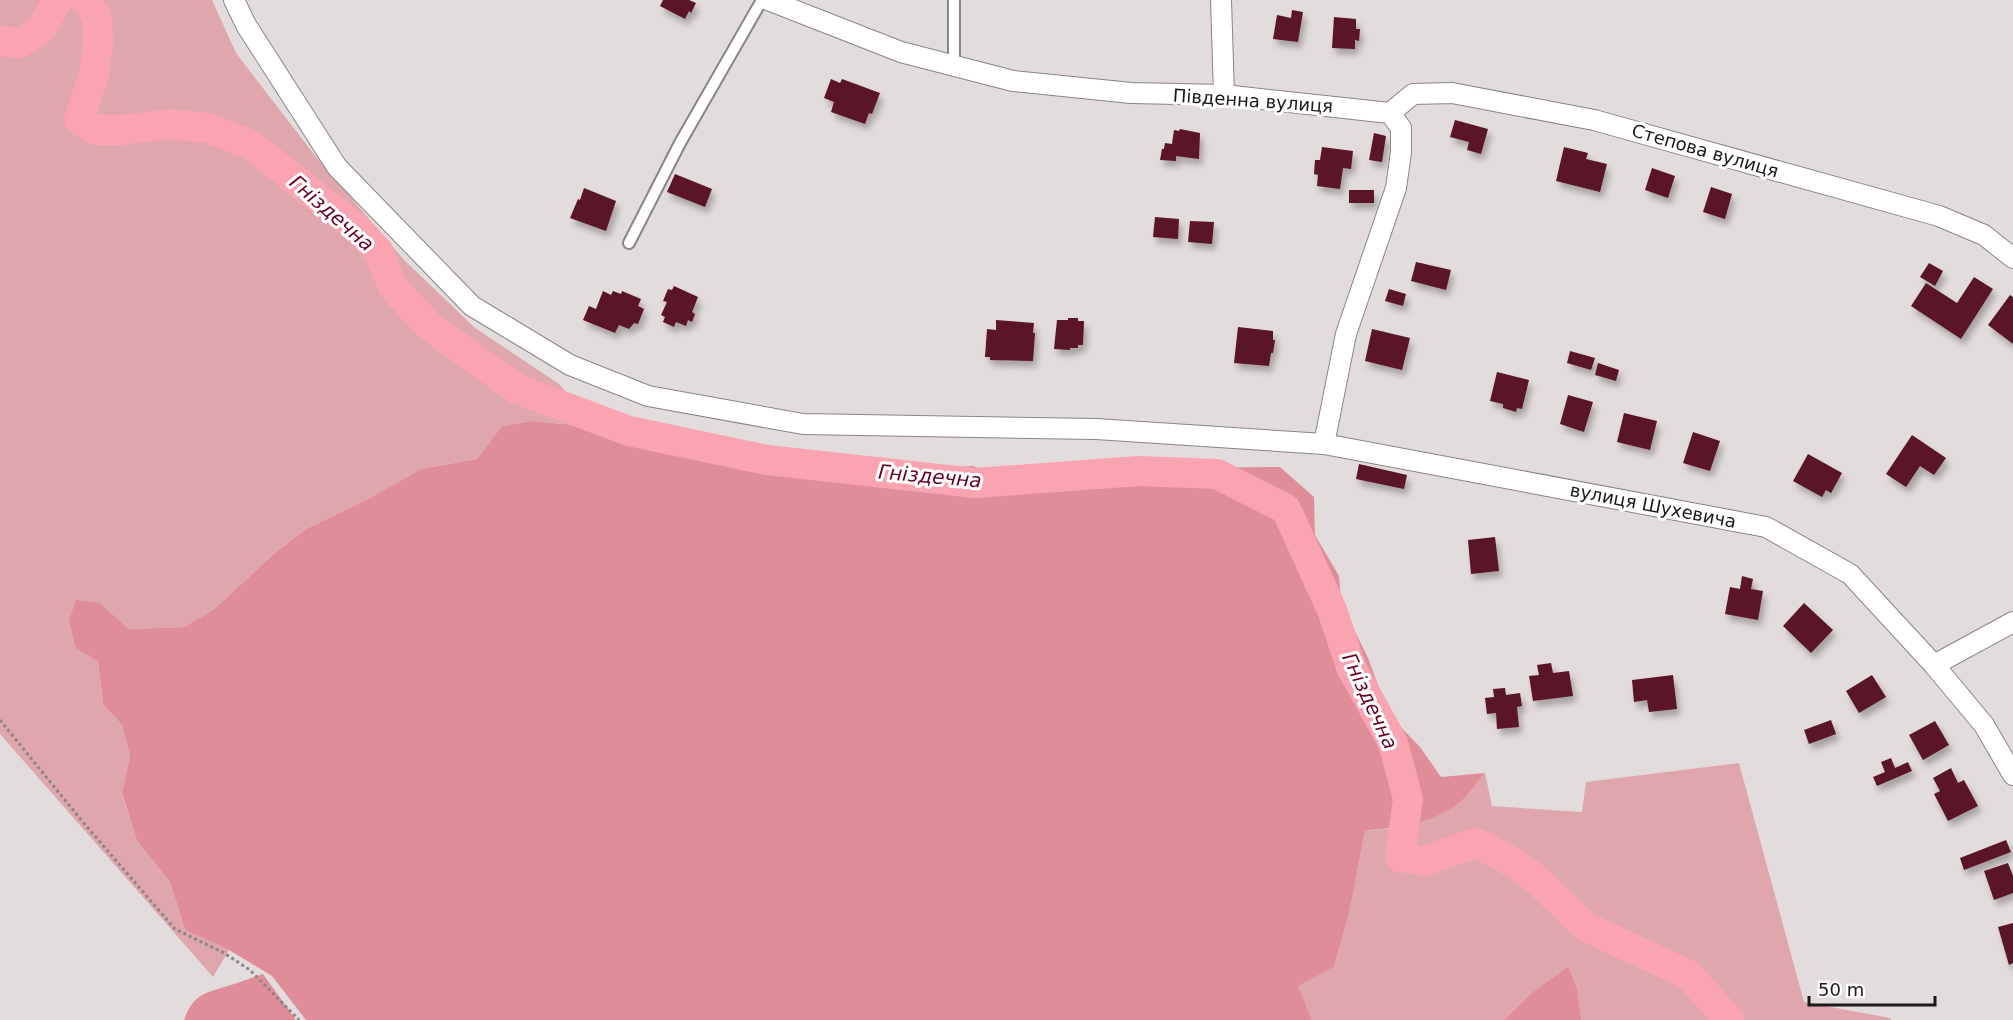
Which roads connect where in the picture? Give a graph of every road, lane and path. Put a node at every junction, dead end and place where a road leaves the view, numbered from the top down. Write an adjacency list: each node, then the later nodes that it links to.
1 (234, 0): 11 (street, вулиця Шухевича)
2 (762, 0): 9 (lane)
3 (954, 0): 6 (lane)
4 (1221, 0): 7 (street)
5 (778, 2): 6 (street, Південна вулиця)
6 (954, 66): 7 (street, Південна вулиця)
7 (1224, 95): 8 (street, Південна вулиця)
8 (1390, 112): 10 (street, Степова вулиця); 11 (street)
9 (629, 243)
10 (2013, 258)
11 (1324, 444): 13 (street, вулиця Шухевича)
12 (2013, 622): 13 (street)
13 (1934, 665): 15 (street, вулиця Шухевича)
14 (0, 720): 16 (path)
15 (2013, 775)
16 (299, 1020)

